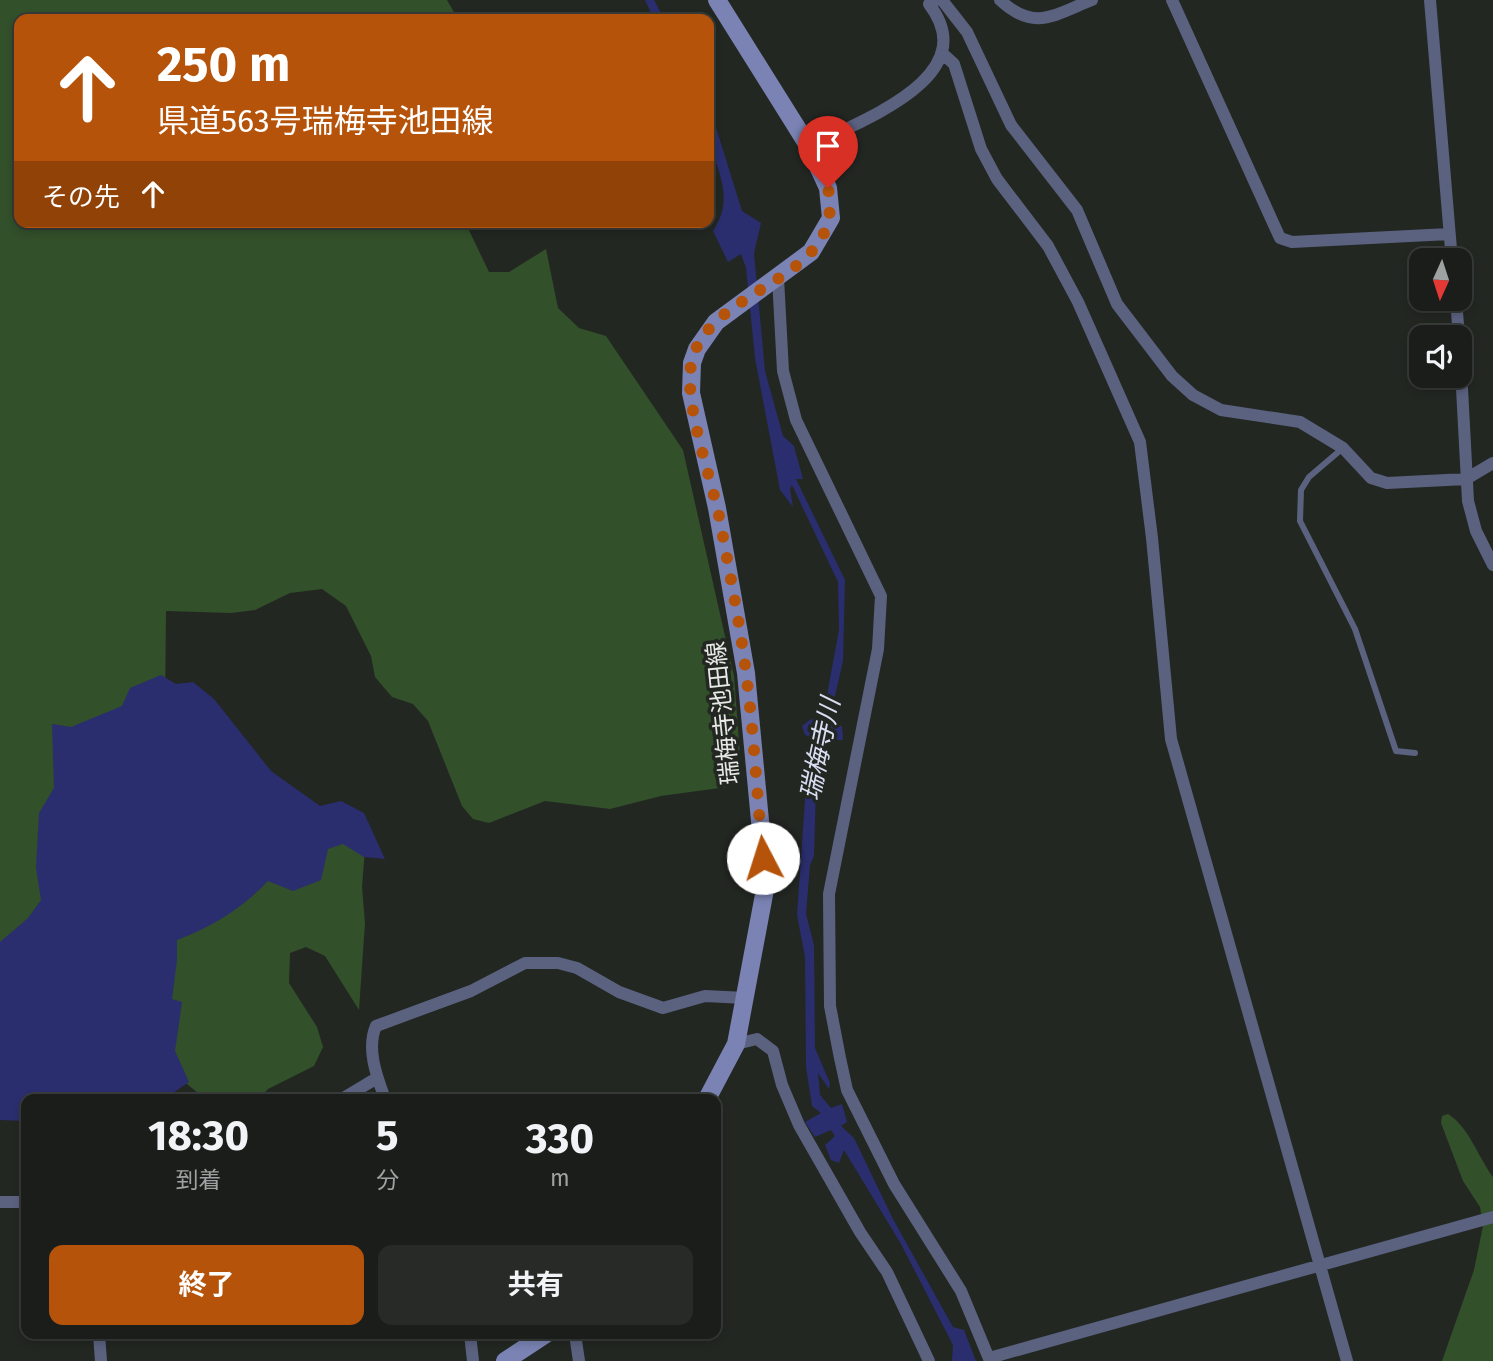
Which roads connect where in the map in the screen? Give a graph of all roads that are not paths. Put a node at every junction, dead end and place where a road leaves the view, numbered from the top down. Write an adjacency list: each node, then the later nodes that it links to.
1 (717, 0): 9 (main road)
2 (936, 0): 8 (street)
3 (942, 0): 14 (street)
4 (1000, 0): 5 (street)
5 (1092, 0)
6 (1172, 0): 10 (street)
7 (1430, 0): 10 (street)
8 (942, 53): 9 (street); 28 (street)
9 (809, 147): 12 (main road)
10 (1449, 234): 11 (street)
11 (1451, 248)
12 (778, 278): 19 (main road, 瑞梅寺池田線); 33 (street)
13 (1462, 388): 16 (street)
14 (1343, 448): 16 (street); 18 (lane)
15 (1493, 463): 16 (street)
16 (1466, 479): 17 (street)
17 (1493, 565)
18 (1415, 753)
19 (745, 998): 20 (main road, 瑞梅寺池田線); 21 (street)
20 (736, 1044): 24 (main road, 瑞梅寺池田線); 38 (street)
21 (377, 1078): 22 (street); 23 (street)
22 (350, 1094)
23 (383, 1094)
24 (710, 1094)
25 (0, 1202): 26 (street)
26 (21, 1202)
27 (1493, 1217): 28 (street)
28 (1319, 1264): 33 (street); 39 (street)
29 (99, 1339): 34 (street)
30 (471, 1339): 35 (street)
31 (538, 1339): 36 (main road)
32 (576, 1339): 37 (street)
33 (989, 1360)
34 (101, 1361)
35 (473, 1361)
36 (505, 1361)
37 (579, 1361)
38 (929, 1361)
39 (1347, 1361)

